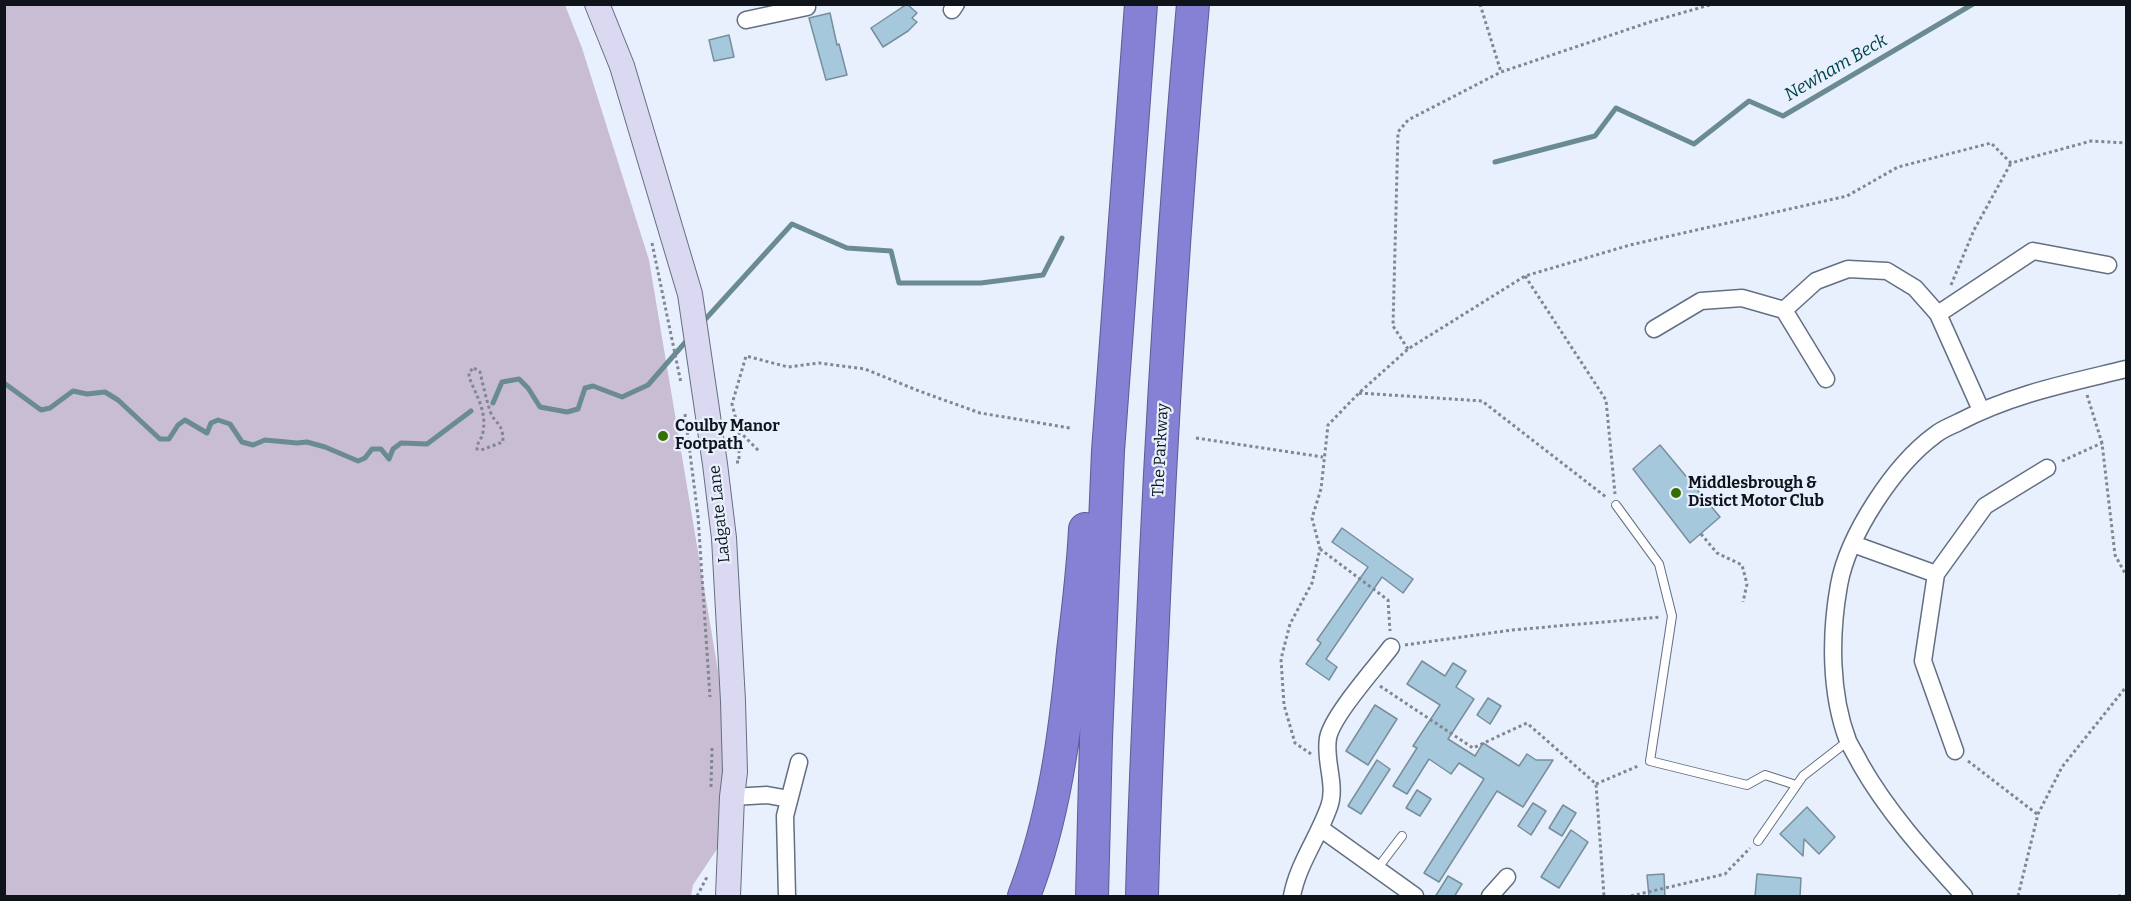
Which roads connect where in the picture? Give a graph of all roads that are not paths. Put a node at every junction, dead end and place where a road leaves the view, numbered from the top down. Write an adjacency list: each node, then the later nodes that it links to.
1 (597, 4): 25 (main road, Ladgate Lane)
2 (1141, 4): 8 (highway)
3 (1193, 4): 20 (highway, The Parkway)
4 (807, 7): 5 (street)
5 (778, 9): 6 (street)
6 (746, 20)
7 (2108, 265): 10 (street)
8 (1119, 285): 34 (highway); 35 (highway)
9 (1784, 310): 10 (street); 11 (street); 13 (street)
10 (1938, 314): 14 (street)
11 (1654, 329)
12 (2127, 369): 14 (street)
13 (1826, 379)
14 (1981, 410): 17 (street)
15 (2047, 468): 18 (street)
16 (1616, 505): 24 (lane)
17 (1853, 544): 18 (street); 21 (street)
18 (1936, 574): 22 (street)
19 (1391, 647): 27 (street)
20 (1151, 660): 36 (highway, The Parkway); 37 (highway)
21 (1848, 741): 24 (lane); 41 (street)
22 (1955, 751)
23 (799, 762): 26 (street)
24 (1796, 785): 29 (lane)
25 (721, 797): 26 (street); 32 (main road, Ladgate Lane)
26 (789, 799): 33 (street)
27 (1320, 828): 30 (street); 38 (street)
28 (1402, 836): 30 (lane)
29 (1758, 841)
30 (1377, 869): 39 (street)
31 (1507, 877): 40 (street)
32 (728, 897)
33 (787, 897)
34 (1024, 897)
35 (1092, 897)
36 (1142, 897)
37 (1161, 897)
38 (1292, 897)
39 (1415, 897)
40 (1490, 897)
41 (1964, 897)

